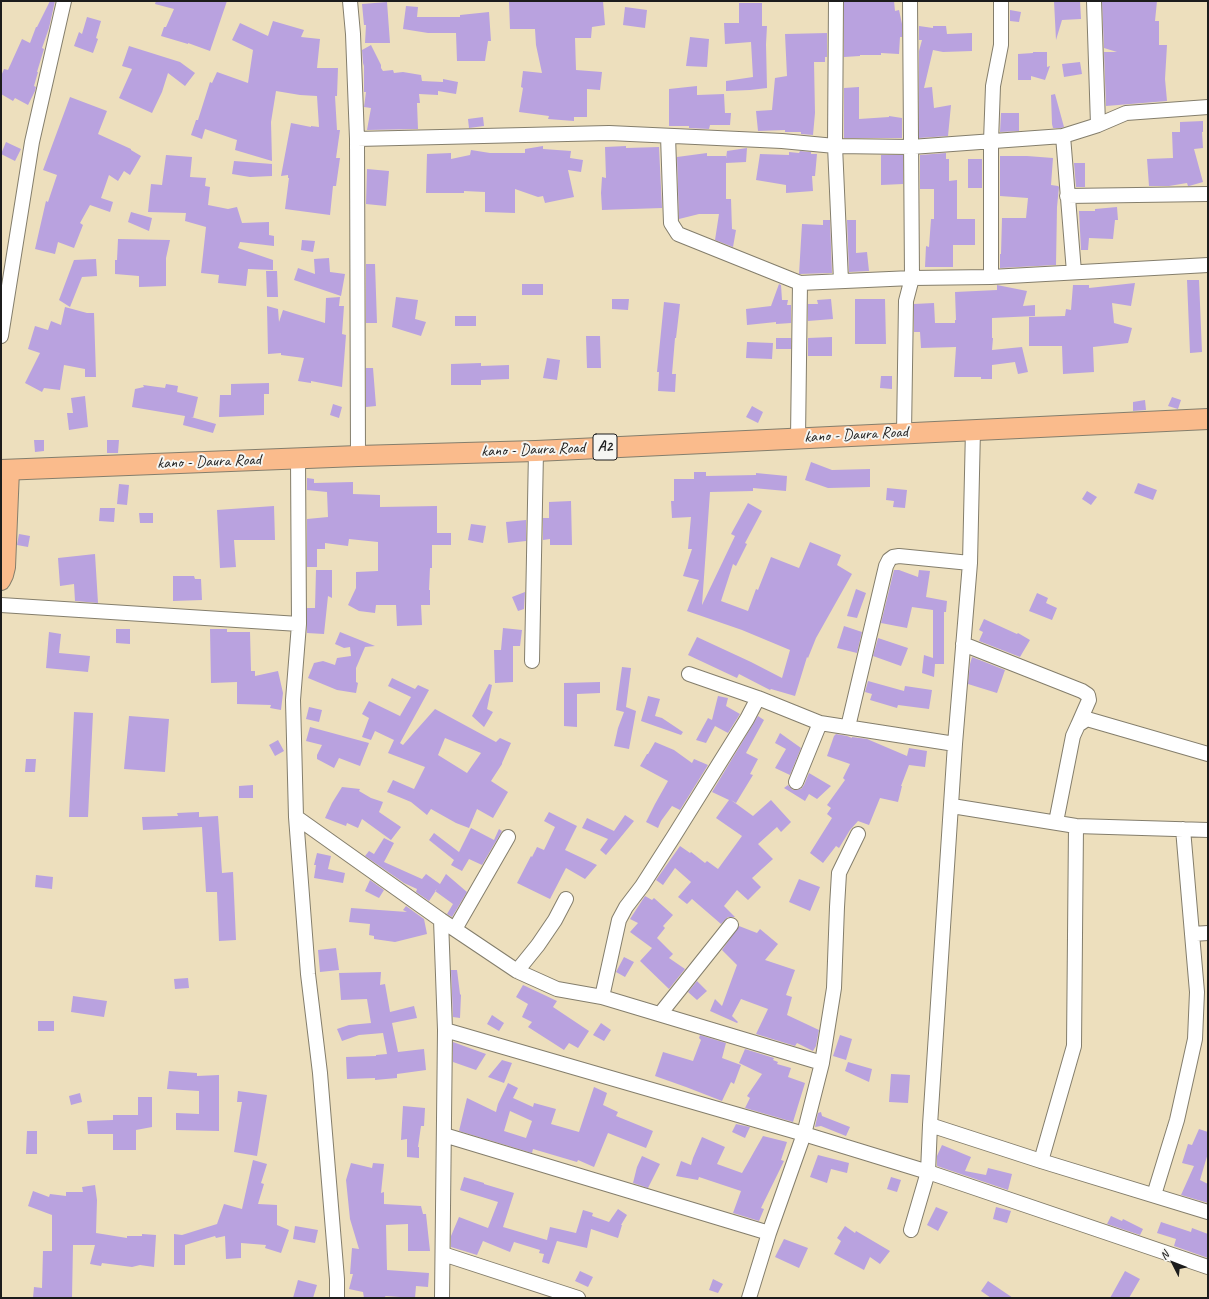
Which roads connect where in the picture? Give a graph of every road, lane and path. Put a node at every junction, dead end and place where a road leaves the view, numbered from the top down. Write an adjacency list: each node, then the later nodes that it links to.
1 (64, 1): 23 (street)
2 (350, 1): 11 (street)
3 (836, 1): 13 (street)
4 (910, 1): 14 (street)
5 (1001, 1): 12 (street)
6 (1094, 1): 8 (street)
7 (1208, 107): 8 (street)
8 (1098, 125): 10 (street)
9 (668, 136): 11 (street); 13 (street); 22 (street)
10 (1063, 136): 12 (street); 16 (street)
11 (357, 139): 29 (street)
12 (991, 141): 14 (street); 19 (street)
13 (835, 146): 14 (street); 21 (street)
14 (911, 147): 20 (street)
15 (1208, 194): 16 (street)
16 (1068, 196): 18 (street)
17 (1208, 265): 18 (street)
18 (1074, 272): 19 (street)
19 (991, 277): 20 (street)
20 (912, 278): 21 (street); 26 (street)
21 (841, 281): 22 (street)
22 (800, 283): 27 (street)
23 (1, 336)
24 (1208, 419): 25 (highway, kano - Daura Road / A2)
25 (973, 429): 26 (highway, kano - Daura Road / A2); 32 (street)
26 (904, 433): 27 (highway, kano - Daura Road / A2)
27 (798, 438): 28 (highway, kano - Daura Road / A2)
28 (536, 451): 29 (highway, kano - Daura Road / A2); 37 (street)
29 (358, 456): 30 (highway, kano - Daura Road / A2)
30 (298, 458): 31 (highway, kano - Daura Road / A2); 35 (street)
31 (6, 470): 33 (main road)
32 (970, 563): 36 (street); 42 (street)
33 (1, 581)
34 (1, 606): 35 (street)
35 (299, 624): 47 (street)
36 (963, 644): 41 (street); 43 (street)
37 (532, 661)
38 (689, 674): 39 (street)
39 (758, 698): 40 (street); 61 (street)
40 (820, 723): 42 (street); 45 (street)
41 (1078, 725): 44 (street); 48 (street)
42 (848, 727): 43 (street)
43 (955, 744): 46 (street)
44 (1208, 754)
45 (796, 782)
46 (952, 806): 48 (street); 65 (street)
47 (296, 817): 55 (street); 76 (street)
48 (1056, 822): 49 (street)
49 (1076, 826): 50 (street); 68 (street)
50 (1183, 829): 51 (street); 59 (street)
51 (1208, 830)
52 (858, 834): 64 (street)
53 (508, 837): 57 (street)
54 (566, 899): 60 (street)
55 (441, 920): 57 (street); 63 (street)
56 (731, 925): 62 (street)
57 (454, 929): 60 (street)
58 (1208, 933): 59 (street)
59 (1192, 934): 70 (street)
60 (516, 971): 61 (street)
61 (602, 997): 62 (street)
62 (660, 1014): 64 (street)
63 (445, 1030): 66 (street); 67 (street)
64 (822, 1063): 66 (street)
65 (930, 1125): 68 (street); 69 (street)
66 (804, 1134): 69 (street); 73 (street)
67 (444, 1135): 73 (street); 74 (street)
68 (1041, 1161): 70 (street)
69 (928, 1172): 72 (street); 75 (street)
70 (1154, 1195): 71 (street)
71 (1208, 1212)
72 (911, 1230)
73 (769, 1233): 79 (street)
74 (443, 1254): 77 (street); 78 (street)
75 (1208, 1267)
76 (337, 1298)
77 (442, 1298)
78 (578, 1298)
79 (749, 1298)

